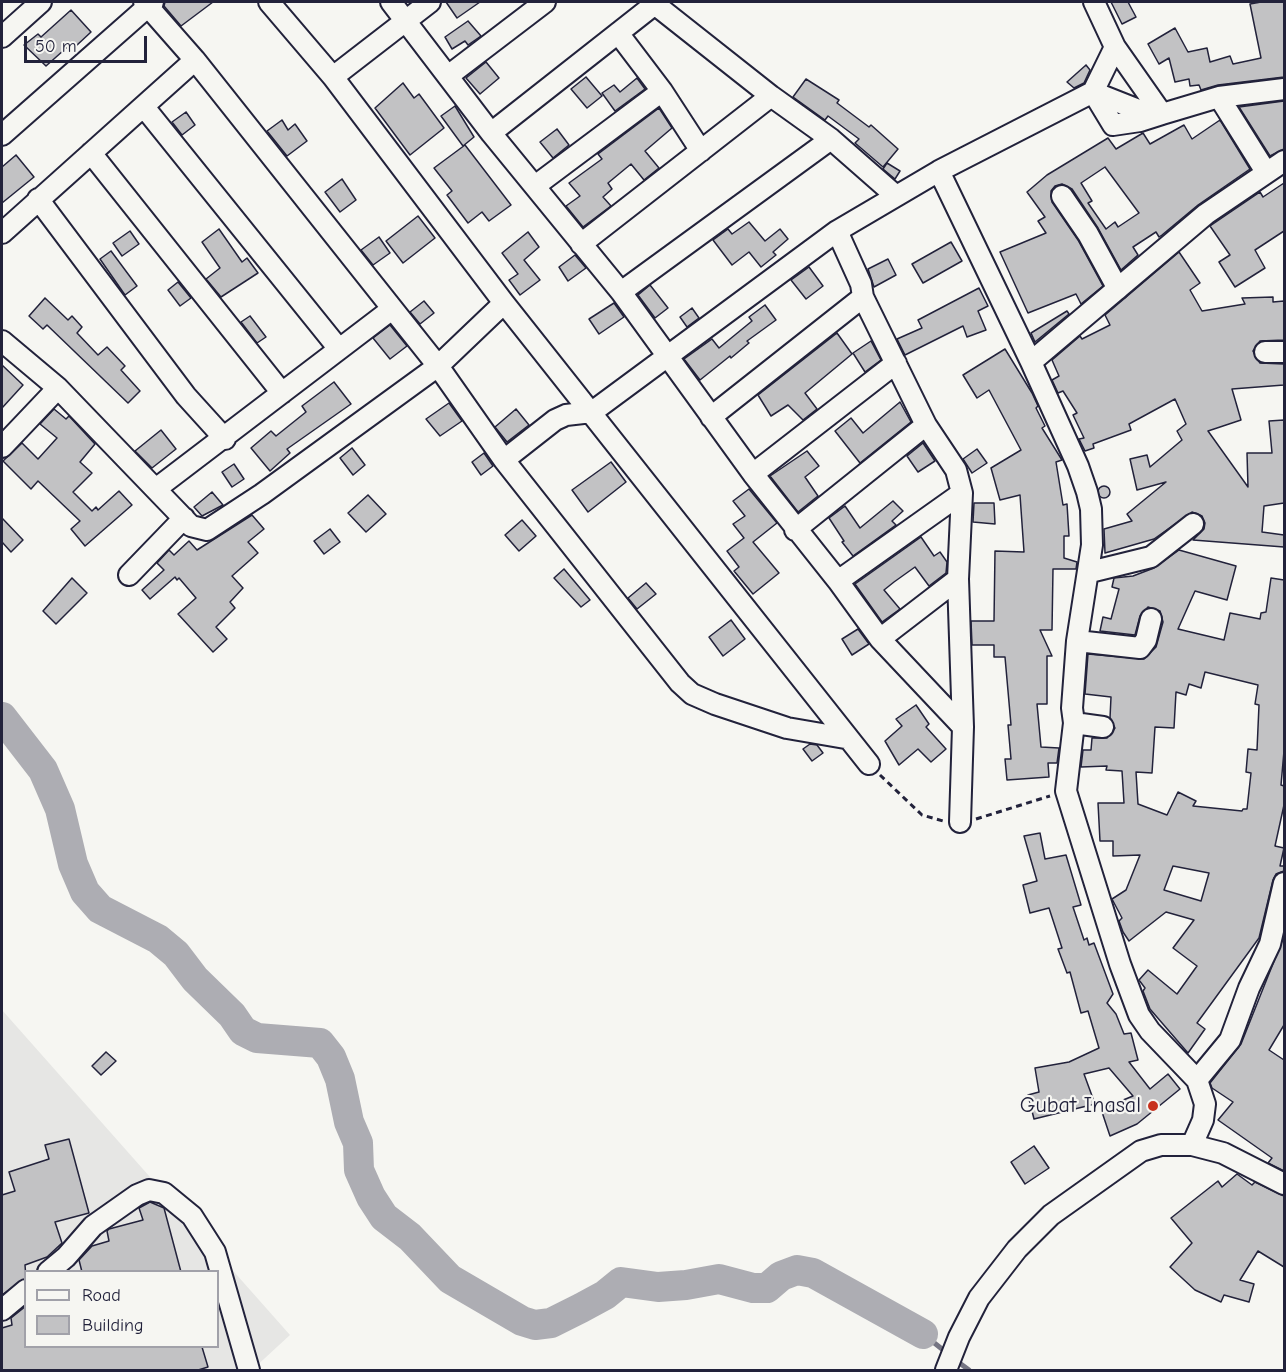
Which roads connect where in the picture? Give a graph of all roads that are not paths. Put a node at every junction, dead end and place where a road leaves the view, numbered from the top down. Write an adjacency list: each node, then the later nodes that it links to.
1 (41, 2): 11 (street)
2 (269, 2): 15 (street)
3 (391, 2): 9 (street)
4 (430, 2): 9 (street)
5 (545, 2): 14 (street)
6 (1094, 2): 12 (street)
7 (148, 3): 13 (street); 24 (street)
8 (653, 3): 10 (street); 19 (street)
9 (406, 22): 14 (street); 15 (street)
10 (618, 33): 17 (street); 23 (street)
11 (2, 37)
12 (1115, 46): 18 (street); 22 (street)
13 (195, 60): 21 (street); 42 (street)
14 (448, 76): 23 (street)
15 (333, 77): 41 (street)
16 (1284, 88): 20 (street)
17 (662, 91): 26 (street); 31 (street)
18 (1093, 92): 22 (street); 29 (street)
19 (771, 96): 25 (street); 26 (street)
20 (1218, 97): 22 (street); 30 (street)
21 (144, 107): 27 (street); 44 (street)
22 (1162, 114)
23 (491, 133): 31 (street)
24 (2, 135)
25 (831, 139): 32 (street); 39 (street)
26 (701, 151): 37 (street)
27 (91, 153): 34 (street); 50 (street)
28 (1284, 161): 30 (street)
29 (939, 171): 32 (street); 46 (street)
30 (1266, 172): 38 (street)
31 (535, 186): 37 (street)
32 (896, 196): 35 (street)
33 (1062, 196): 38 (street)
34 (38, 199): 36 (street); 54 (street)
35 (837, 231): 40 (street); 45 (street)
36 (2, 233)
37 (581, 244): 39 (street)
38 (1118, 289): 46 (street)
39 (621, 292): 45 (street)
40 (863, 297): 47 (street); 52 (street)
41 (504, 303): 48 (street); 51 (street)
42 (392, 309): 44 (street); 48 (street)
43 (2, 342): 49 (street)
44 (339, 349): 50 (street)
45 (667, 356): 51 (street); 52 (street)
46 (1031, 362): 63 (street)
47 (896, 363): 53 (street); 57 (street)
48 (438, 366): 56 (street); 60 (street)
49 (58, 388): 55 (street); 58 (street)
50 (282, 393): 54 (street)
51 (592, 412): 56 (street); 73 (street)
52 (711, 417): 57 (street)
53 (926, 425): 59 (street); 62 (street)
54 (225, 439): 58 (street)
55 (2, 447)
56 (504, 460): 73 (street)
57 (753, 474): 62 (street)
58 (157, 488): 60 (street)
59 (962, 493): 65 (street); 66 (street)
60 (184, 518): 64 (street)
61 (1193, 524): 63 (street)
62 (795, 530): 66 (street)
63 (1090, 572): 69 (street)
64 (129, 575)
65 (957, 579): 68 (street); 71 (street)
66 (838, 581): 68 (street)
67 (1151, 619): 69 (street)
68 (880, 639): 71 (street)
69 (1077, 641): 70 (street)
70 (1074, 723): 72 (street); 77 (street)
71 (963, 727): 75 (street)
72 (1103, 727)
73 (845, 738): 74 (street)
74 (869, 764)
75 (960, 822)
76 (1284, 883): 77 (street)
77 (1197, 1080): 78 (street)
78 (1192, 1145): 79 (street); 84 (street)
79 (1284, 1184)
80 (50, 1270): 83 (street)
81 (24, 1292): 82 (street)
82 (2, 1310)
83 (249, 1371)
84 (946, 1371)

